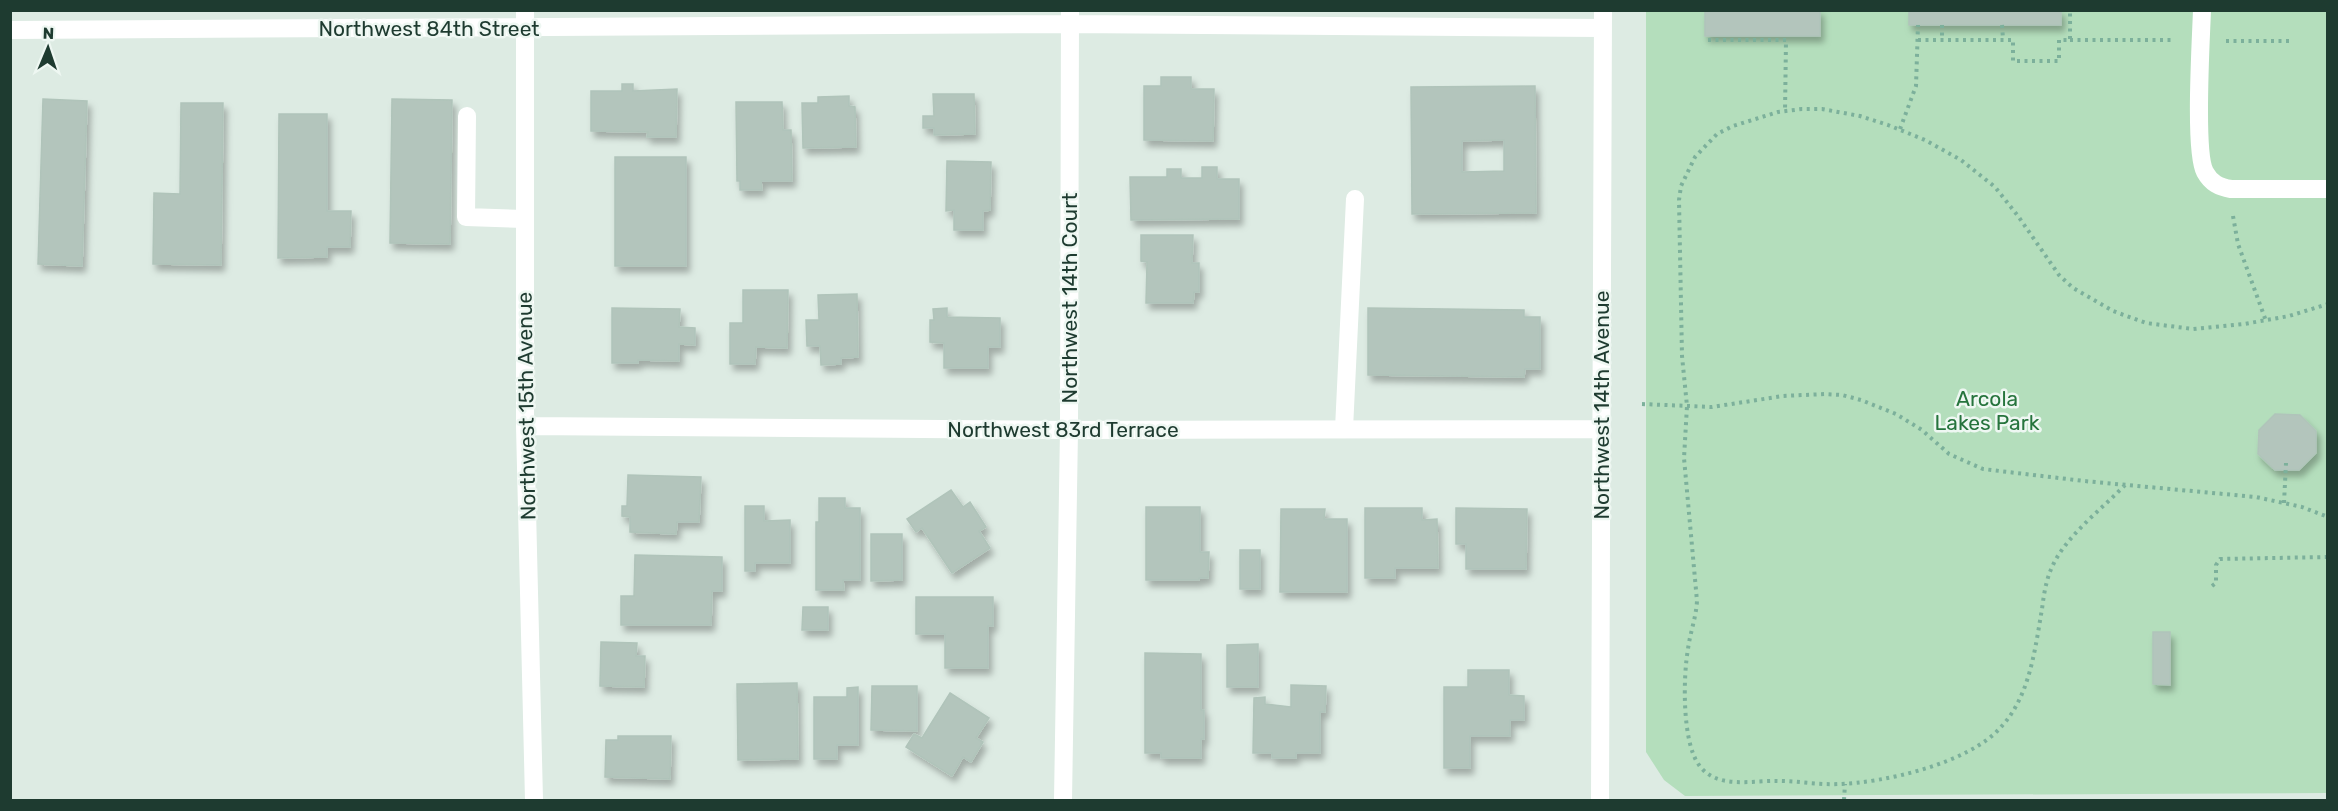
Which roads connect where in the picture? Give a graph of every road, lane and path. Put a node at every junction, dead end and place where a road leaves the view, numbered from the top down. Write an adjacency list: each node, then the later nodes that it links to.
1 (2070, 10): 14 (path)
2 (2202, 10): 21 (street)
3 (1070, 17): 4 (street, Northwest 84th Street); 5 (street, Northwest 84th Street); 32 (street, Northwest 14th Court)
4 (524, 19): 9 (street, Northwest 84th Street); 24 (street, Northwest 15th Avenue)
5 (1603, 19): 31 (street, Northwest 14th Avenue)
6 (1918, 25): 12 (path)
7 (1941, 25): 13 (path)
8 (2002, 25): 10 (path)
9 (10, 30)
10 (2002, 39): 13 (path); 14 (path)
11 (1708, 40): 18 (path)
12 (1918, 40): 13 (path); 20 (path)
13 (1942, 40)
14 (2070, 40): 15 (path)
15 (2184, 40)
16 (2222, 41): 17 (path)
17 (2292, 41)
18 (1785, 112): 20 (path); 28 (path)
19 (467, 116): 24 (street)
20 (1900, 129): 26 (path)
21 (2328, 189)
22 (1355, 199): 30 (street)
23 (2232, 212): 26 (path)
24 (525, 219): 29 (street, Northwest 15th Avenue)
25 (2328, 304): 26 (path)
26 (2266, 321)
27 (1642, 404): 28 (path)
28 (1687, 406): 34 (path); 39 (path)
29 (525, 426): 32 (street, Northwest 83rd Terrace); 40 (street, Northwest 15th Avenue)
30 (1344, 429): 31 (street, Northwest 83rd Terrace); 32 (street, Northwest 83rd Terrace)
31 (1600, 429): 42 (street, Northwest 14th Avenue)
32 (1069, 430): 41 (street, Northwest 14th Court)
33 (2286, 463): 35 (path)
34 (2125, 485): 35 (path); 39 (path)
35 (2284, 503): 36 (path)
36 (2328, 517)
37 (2328, 557): 38 (path)
38 (2212, 586)
39 (1845, 784): 43 (path)
40 (534, 801)
41 (1063, 801)
42 (1600, 801)
43 (1844, 801)

